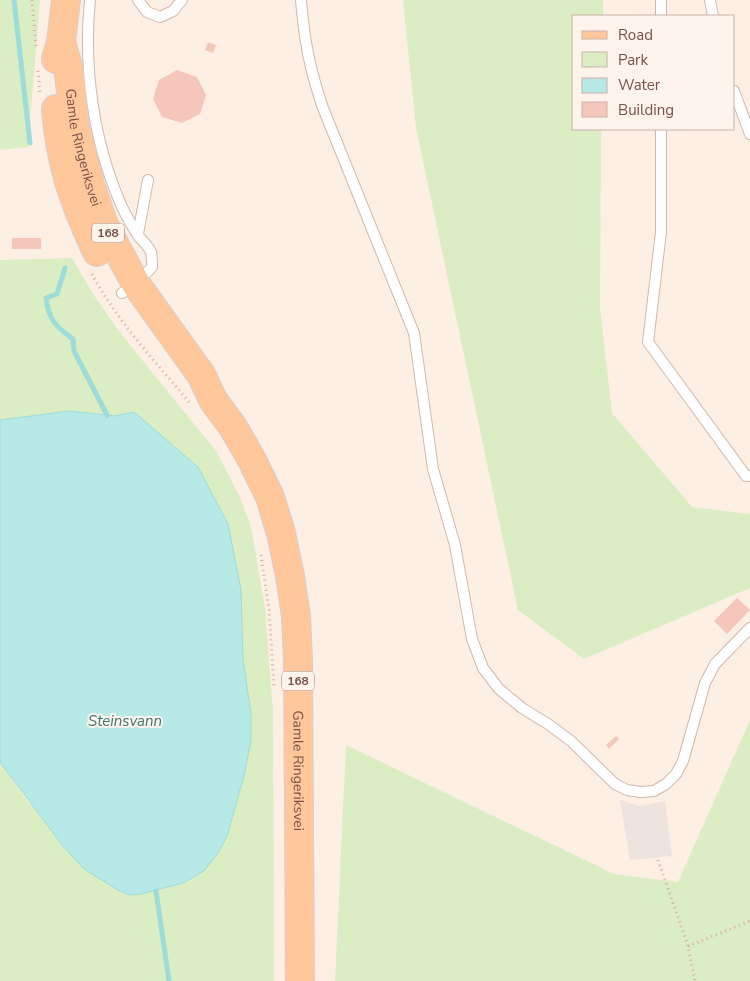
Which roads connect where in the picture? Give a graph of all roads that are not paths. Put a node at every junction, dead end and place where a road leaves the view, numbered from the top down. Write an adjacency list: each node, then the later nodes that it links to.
1 (66, 0): 15 (main road, Gamle Ringeriksvei / 168)
2 (90, 0): 14 (lane)
3 (138, 0): 4 (lane)
4 (182, 0)
5 (301, 0): 17 (lane)
6 (661, 0): 8 (lane)
7 (710, 0): 9 (lane)
8 (661, 15)
9 (713, 15)
10 (735, 94): 12 (lane)
11 (661, 130): 16 (lane)
12 (750, 134)
13 (148, 180): 14 (lane)
14 (138, 234): 15 (lane)
15 (129, 289): 18 (main road, Gamle Ringeriksvei / 168)
16 (750, 476)
17 (750, 628)
18 (300, 981)

